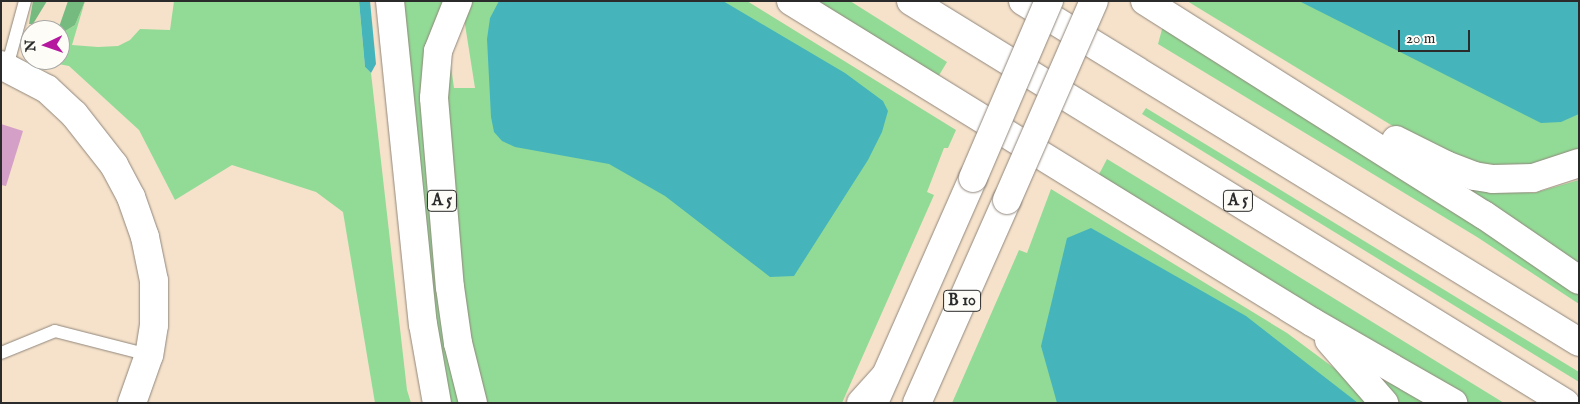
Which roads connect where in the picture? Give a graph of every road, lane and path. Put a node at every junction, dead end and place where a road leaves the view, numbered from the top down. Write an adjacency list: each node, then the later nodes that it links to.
1 (25, 1): 12 (lane)
2 (390, 1): 22 (main road, A 5)
3 (458, 1): 23 (main road, A 5)
4 (778, 1): 11 (main road)
5 (791, 1): 11 (main road)
6 (911, 1): 29 (main road, A 5)
7 (1023, 1): 17 (main road)
8 (1049, 1): 20 (main road, B 10, bridge)
9 (1094, 1): 26 (main road, B 10, bridge)
10 (1146, 1): 13 (main road)
11 (842, 33): 16 (main road)
12 (4, 66): 19 (main road)
13 (1254, 68): 14 (main road); 15 (main road)
14 (1579, 163)
15 (1579, 280)
16 (1312, 322): 27 (main road); 28 (main road)
17 (1579, 342)
18 (1, 353): 19 (lane)
19 (149, 355): 21 (main road)
20 (885, 376): 24 (main road); 25 (main road, B 10)
21 (132, 403)
22 (437, 403)
23 (473, 403)
24 (861, 403)
25 (874, 403)
26 (917, 403)
27 (1384, 403)
28 (1454, 403)
29 (1565, 403)

